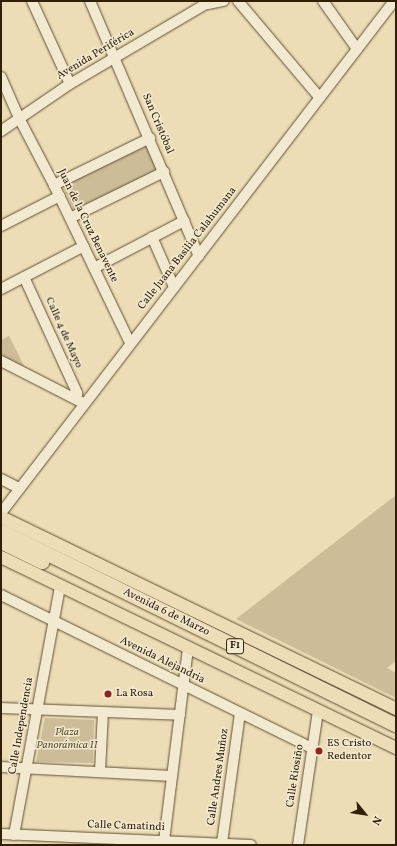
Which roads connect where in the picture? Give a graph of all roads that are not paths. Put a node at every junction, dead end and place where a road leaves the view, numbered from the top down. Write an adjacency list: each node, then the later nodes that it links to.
1 (32, 1): 11 (street)
2 (90, 1): 9 (street, San Cristóbal)
3 (224, 1): 7 (street, Avenida Periférica)
4 (238, 1): 12 (street)
5 (324, 1): 8 (street)
6 (394, 1): 8 (street, Calle Juana Basilia Calahumana)
7 (209, 2): 9 (street, Avenida Periférica)
8 (357, 49): 12 (street, Calle Juana Basilia Calahumana)
9 (115, 56): 11 (street, Avenida Periférica); 15 (street, San Cristóbal)
10 (1, 77): 13 (street, Juan de la Cruz Benavente)
11 (70, 84): 13 (street, Avenida Periférica)
12 (319, 97): 24 (street, Calle Juana Basilia Calahumana)
13 (20, 120): 14 (street, Avenida Periférica); 17 (street, Juan de la Cruz Benavente)
14 (1, 131)
15 (150, 138): 16 (street, San Cristóbal); 17 (street)
16 (164, 172): 19 (street); 20 (street, San Cristóbal)
17 (54, 185): 18 (street, Juan de la Cruz Benavente)
18 (60, 196): 19 (street, Juan de la Cruz Benavente); 21 (street)
19 (70, 218): 23 (street, Juan de la Cruz Benavente)
20 (184, 221): 22 (street); 24 (street, San Cristóbal)
21 (1, 226)
22 (152, 237): 25 (street); 27 (street)
23 (84, 246): 25 (street, Juan de la Cruz Benavente); 26 (street)
24 (199, 256): 27 (street, Calle Juana Basilia Calahumana)
25 (94, 268): 29 (street, Juan de la Cruz Benavente)
26 (24, 277): 28 (street); 31 (street, Calle 4 de Mayo)
27 (174, 287): 29 (street, Calle Juana Basilia Calahumana)
28 (1, 289)
29 (130, 343): 31 (street, Calle Juana Basilia Calahumana)
30 (1, 362): 31 (street)
31 (81, 402): 33 (street, Calle Juana Basilia Calahumana)
32 (1, 479): 33 (street)
33 (19, 488): 34 (street, Calle Juana Basilia Calahumana)
34 (1, 513)
35 (1, 517): 45 (main road, Avenida 6 de Marzo)
36 (1, 531): 51 (highway, Avenida 6 de Marzo / F1)
37 (1, 542): 52 (highway, Avenida 6 de Marzo / F1)
38 (1, 557): 39 (main road, Avenida 6 de Marzo)
39 (60, 586): 41 (street, Calle Independencia); 42 (main road, Avenida 6 de Marzo)
40 (1, 595): 41 (street, Avenida Alejandria)
41 (53, 622): 43 (street, Avenida Alejandria); 46 (street, Calle Independencia)
42 (188, 647): 43 (street); 47 (main road, Avenida 6 de Marzo)
43 (183, 685): 49 (street, Avenida Alejandria); 50 (street)
44 (1, 708): 46 (street)
45 (396, 709)
46 (37, 710): 48 (street); 56 (street, Calle Independencia)
47 (318, 711): 53 (street, Calle Riosiño); 54 (main road, Avenida 6 de Marzo)
48 (103, 712): 50 (street); 57 (street)
49 (240, 713): 53 (street, Avenida Alejandria); 63 (street, Calle Andres Muñoz)
50 (180, 715): 58 (street)
51 (396, 725)
52 (396, 735)
53 (312, 748): 65 (street, Calle Riosiño)
54 (396, 748)
55 (1, 767): 56 (street)
56 (27, 768): 57 (street); 60 (street, Calle Independencia)
57 (100, 771): 58 (street)
58 (172, 776): 62 (street)
59 (1, 834): 60 (street, Calle Camatindi)
60 (14, 835): 61 (street, Calle Camatindi)
61 (84, 841): 62 (street, Calle Camatindi)
62 (164, 841): 63 (street, Calle Camatindi)
63 (222, 843): 64 (street, Calle Camatindi)
64 (251, 845)
65 (298, 845)

